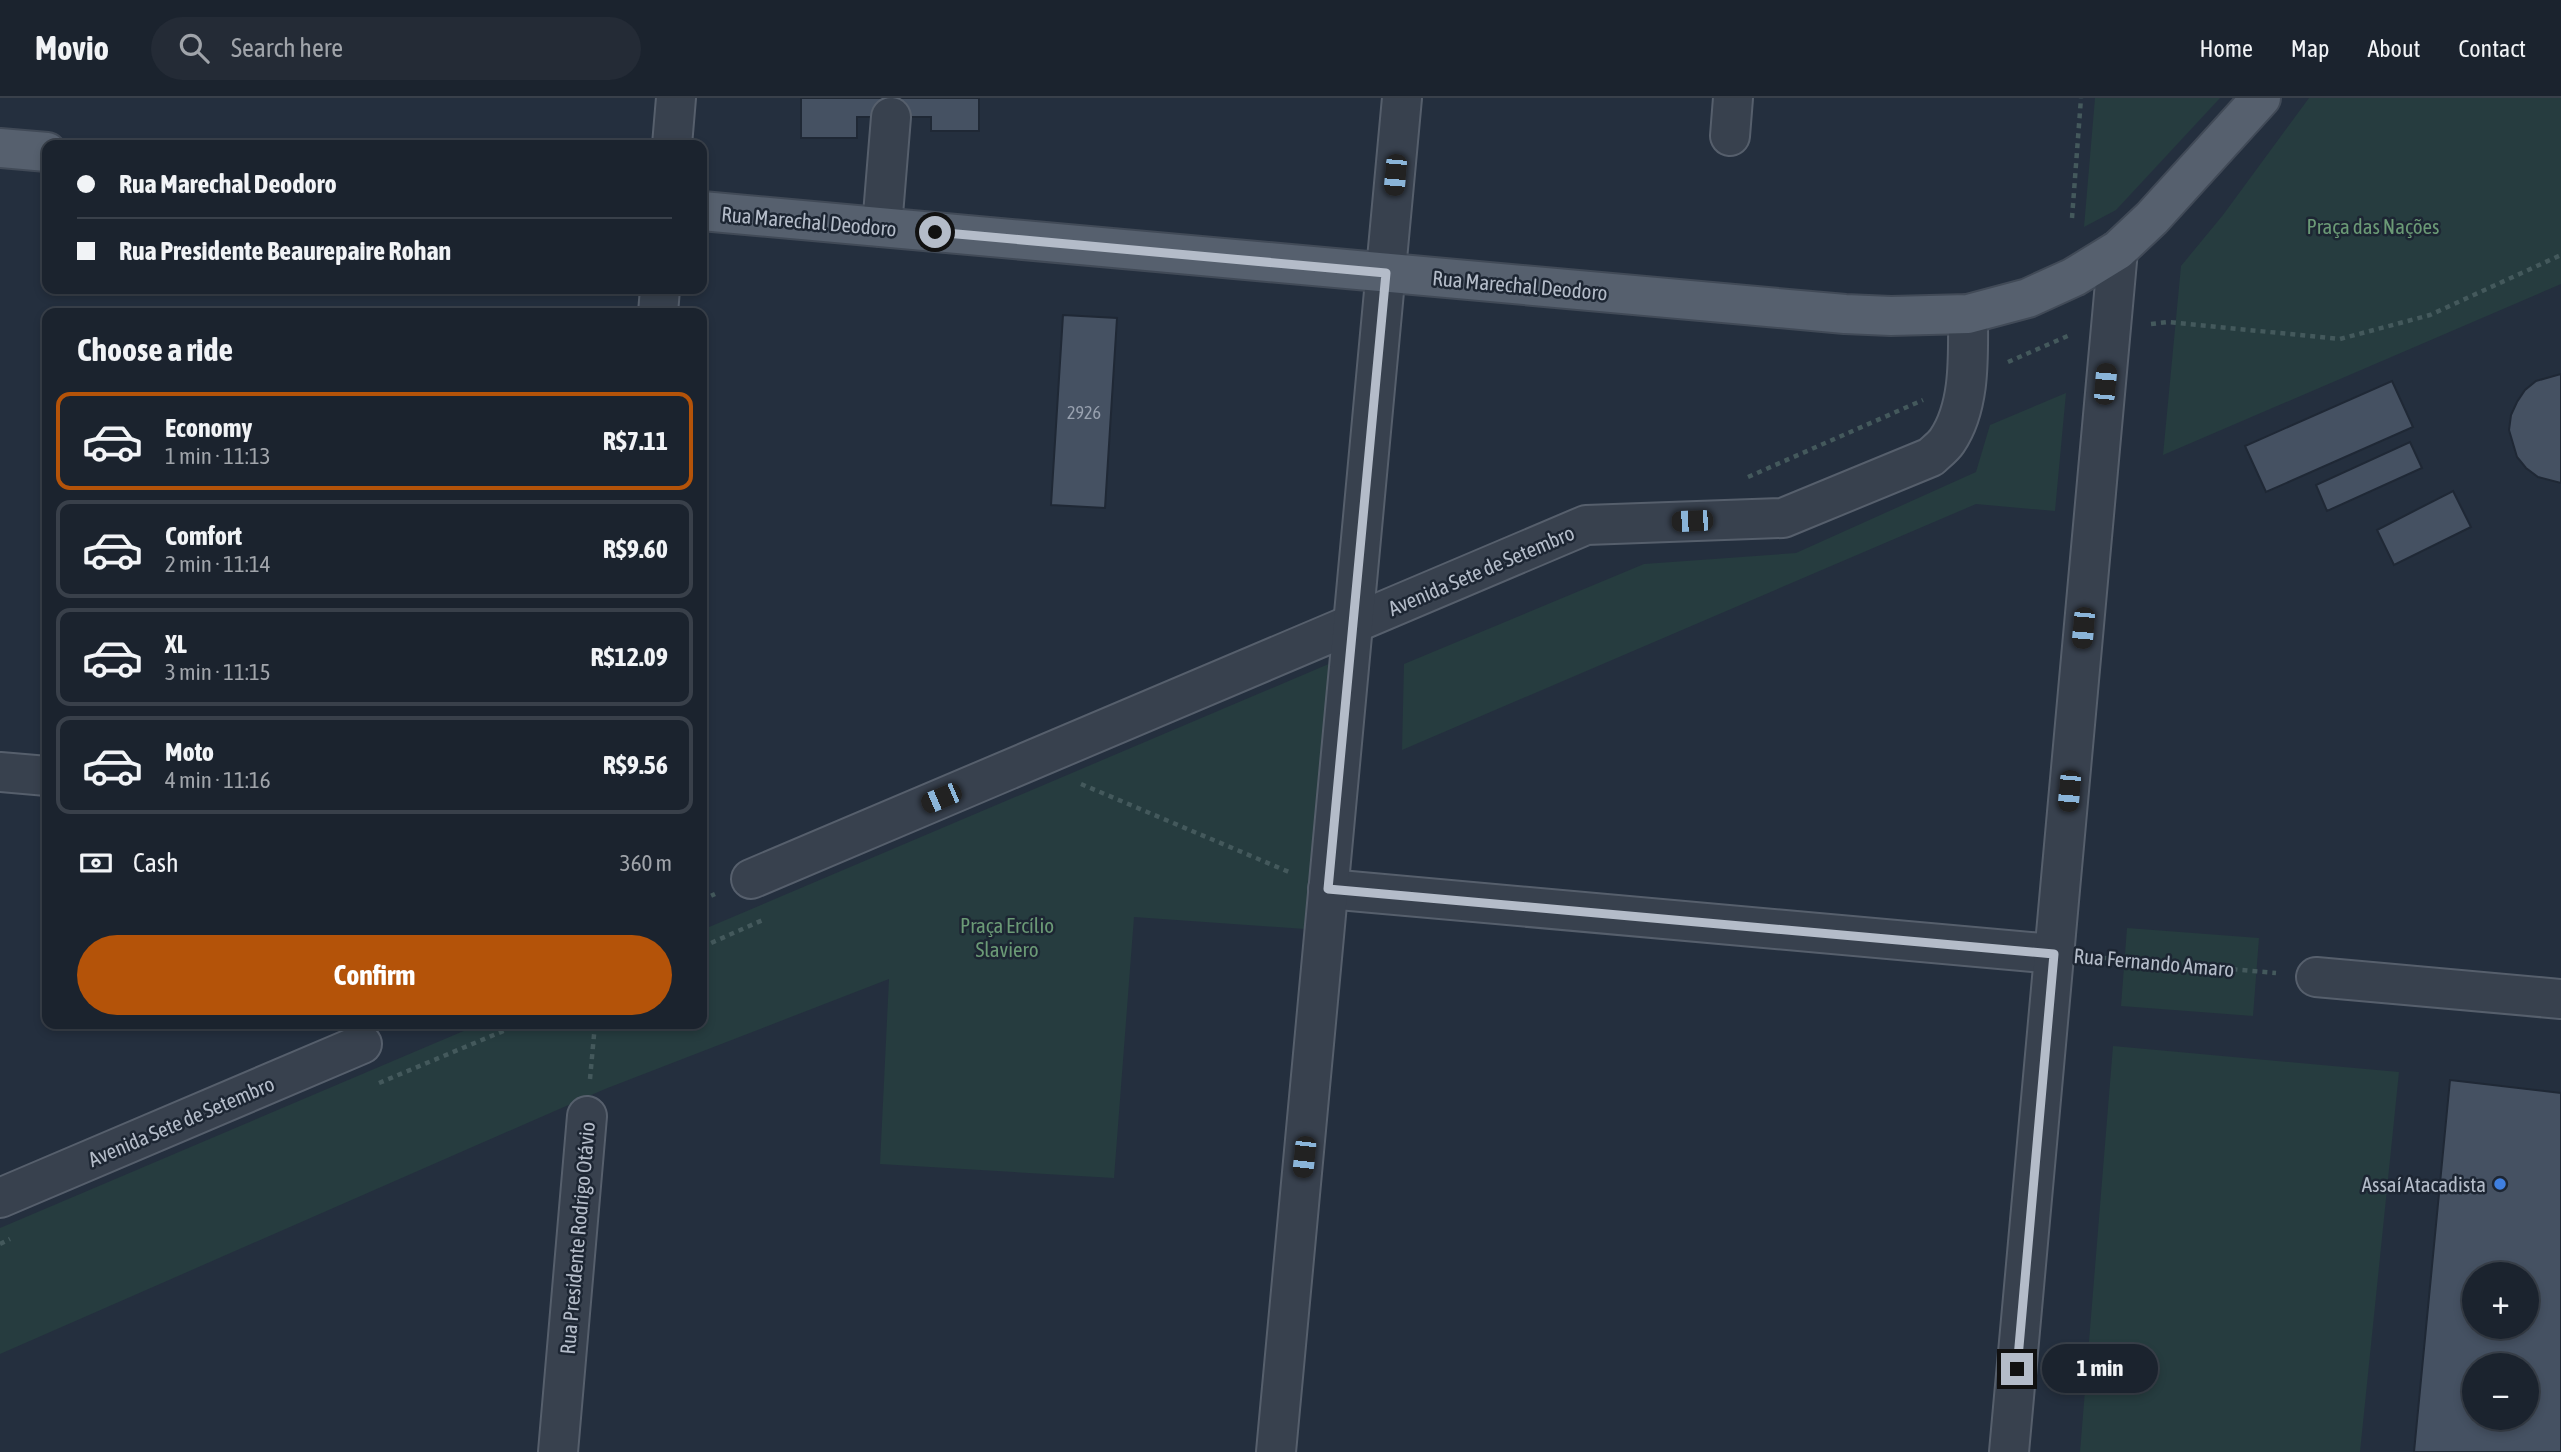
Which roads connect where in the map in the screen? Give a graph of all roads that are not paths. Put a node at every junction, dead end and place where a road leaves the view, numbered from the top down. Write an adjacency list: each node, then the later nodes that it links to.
1 (676, 98): 7 (street)
2 (1402, 98): 13 (street)
3 (1733, 98): 6 (street)
4 (2261, 98): 12 (main road, Rua Marechal Deodoro)
5 (891, 117): 11 (street)
6 (1730, 136)
7 (672, 140)
8 (0, 148): 9 (main road)
9 (42, 152)
10 (707, 211): 11 (main road, Rua Marechal Deodoro)
11 (882, 227): 13 (main road, Rua Marechal Deodoro)
12 (2118, 250): 14 (main road, Rua Marechal Deodoro); 20 (street)
13 (1386, 273): 14 (main road, Rua Marechal Deodoro); 15 (street)
14 (1968, 314): 15 (street, Avenida Sete de Setembro)
15 (1353, 625): 18 (street, Avenida Sete de Setembro); 19 (street)
16 (0, 772): 17 (street)
17 (42, 776)
18 (751, 879)
19 (1328, 889): 20 (street, Rua Fernando Amaro); 27 (street)
20 (2054, 954): 28 (street)
21 (2316, 977): 22 (street)
22 (2561, 999)
23 (362, 1044): 25 (street, Avenida Sete de Setembro)
24 (587, 1116): 26 (street, Rua Presidente Rodrigo Otávio)
25 (0, 1198)
26 (558, 1452)
27 (1276, 1452)
28 (2009, 1452)

